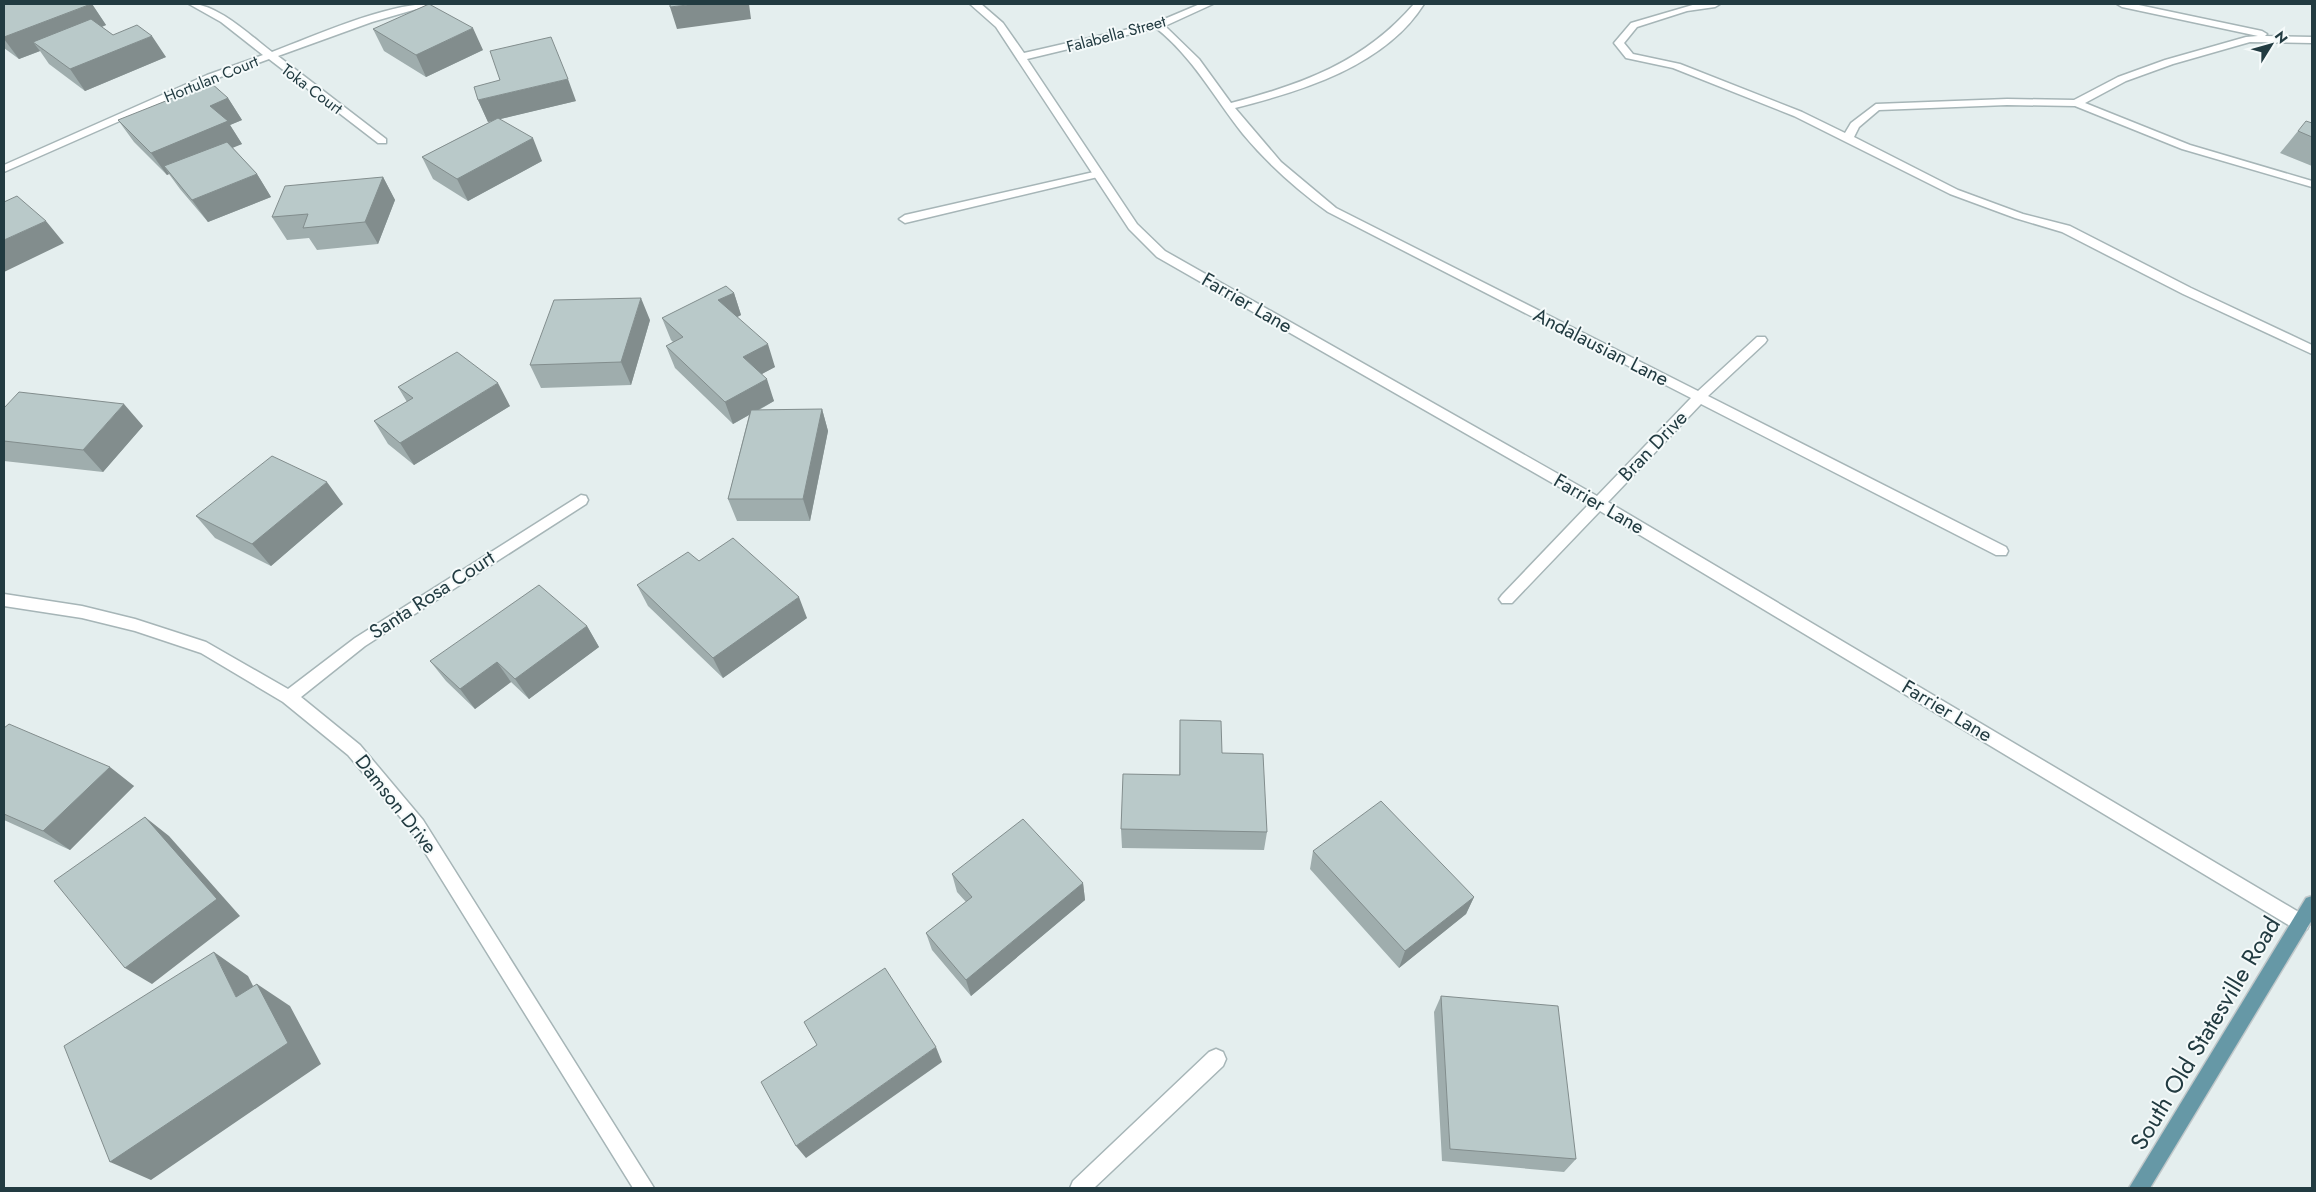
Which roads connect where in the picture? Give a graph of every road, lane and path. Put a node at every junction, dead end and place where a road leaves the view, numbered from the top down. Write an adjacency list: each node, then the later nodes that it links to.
1 (194, 4): 11 (street, Toka Court)
2 (424, 4): 11 (street, Hortulan Court)
3 (975, 4): 12 (street, Farrier Lane)
4 (1208, 4): 8 (street, Falabella Street)
5 (1420, 4): 14 (street)
6 (1715, 4): 15 (street)
7 (2122, 4): 9 (street)
8 (1158, 25): 12 (street, Falabella Street); 14 (street, Andalausian Lane)
9 (2279, 39): 10 (street); 13 (street)
10 (2312, 40)
11 (268, 56): 16 (street, Toka Court); 17 (street, Hortulan Court)
12 (1021, 58): 18 (street, Farrier Lane)
13 (2076, 103): 15 (street); 19 (street)
14 (1228, 107): 23 (street, Andalausian Lane)
15 (1848, 138): 22 (street)
16 (382, 141)
17 (4, 169)
18 (1098, 174): 20 (street); 25 (street, Farrier Lane)
19 (2312, 184)
20 (905, 219)
21 (1761, 340): 23 (street, Bran Drive)
22 (2312, 350)
23 (1699, 398): 25 (street, Bran Drive); 26 (street, Andalausian Lane)
24 (581, 500): 29 (street, Santa Rosa Court)
25 (1598, 503): 27 (street, Bran Drive); 31 (street, Farrier Lane)
26 (2002, 551)
27 (1507, 599)
28 (4, 600): 29 (street, Damson Drive)
29 (289, 697): 33 (street, Damson Drive)
30 (2312, 904): 31 (main road, South Old Statesville Road)
31 (2301, 922): 35 (main road, South Old Statesville Road)
32 (1216, 1058): 34 (street)
33 (644, 1188)
34 (1080, 1188)
35 (2139, 1188)

